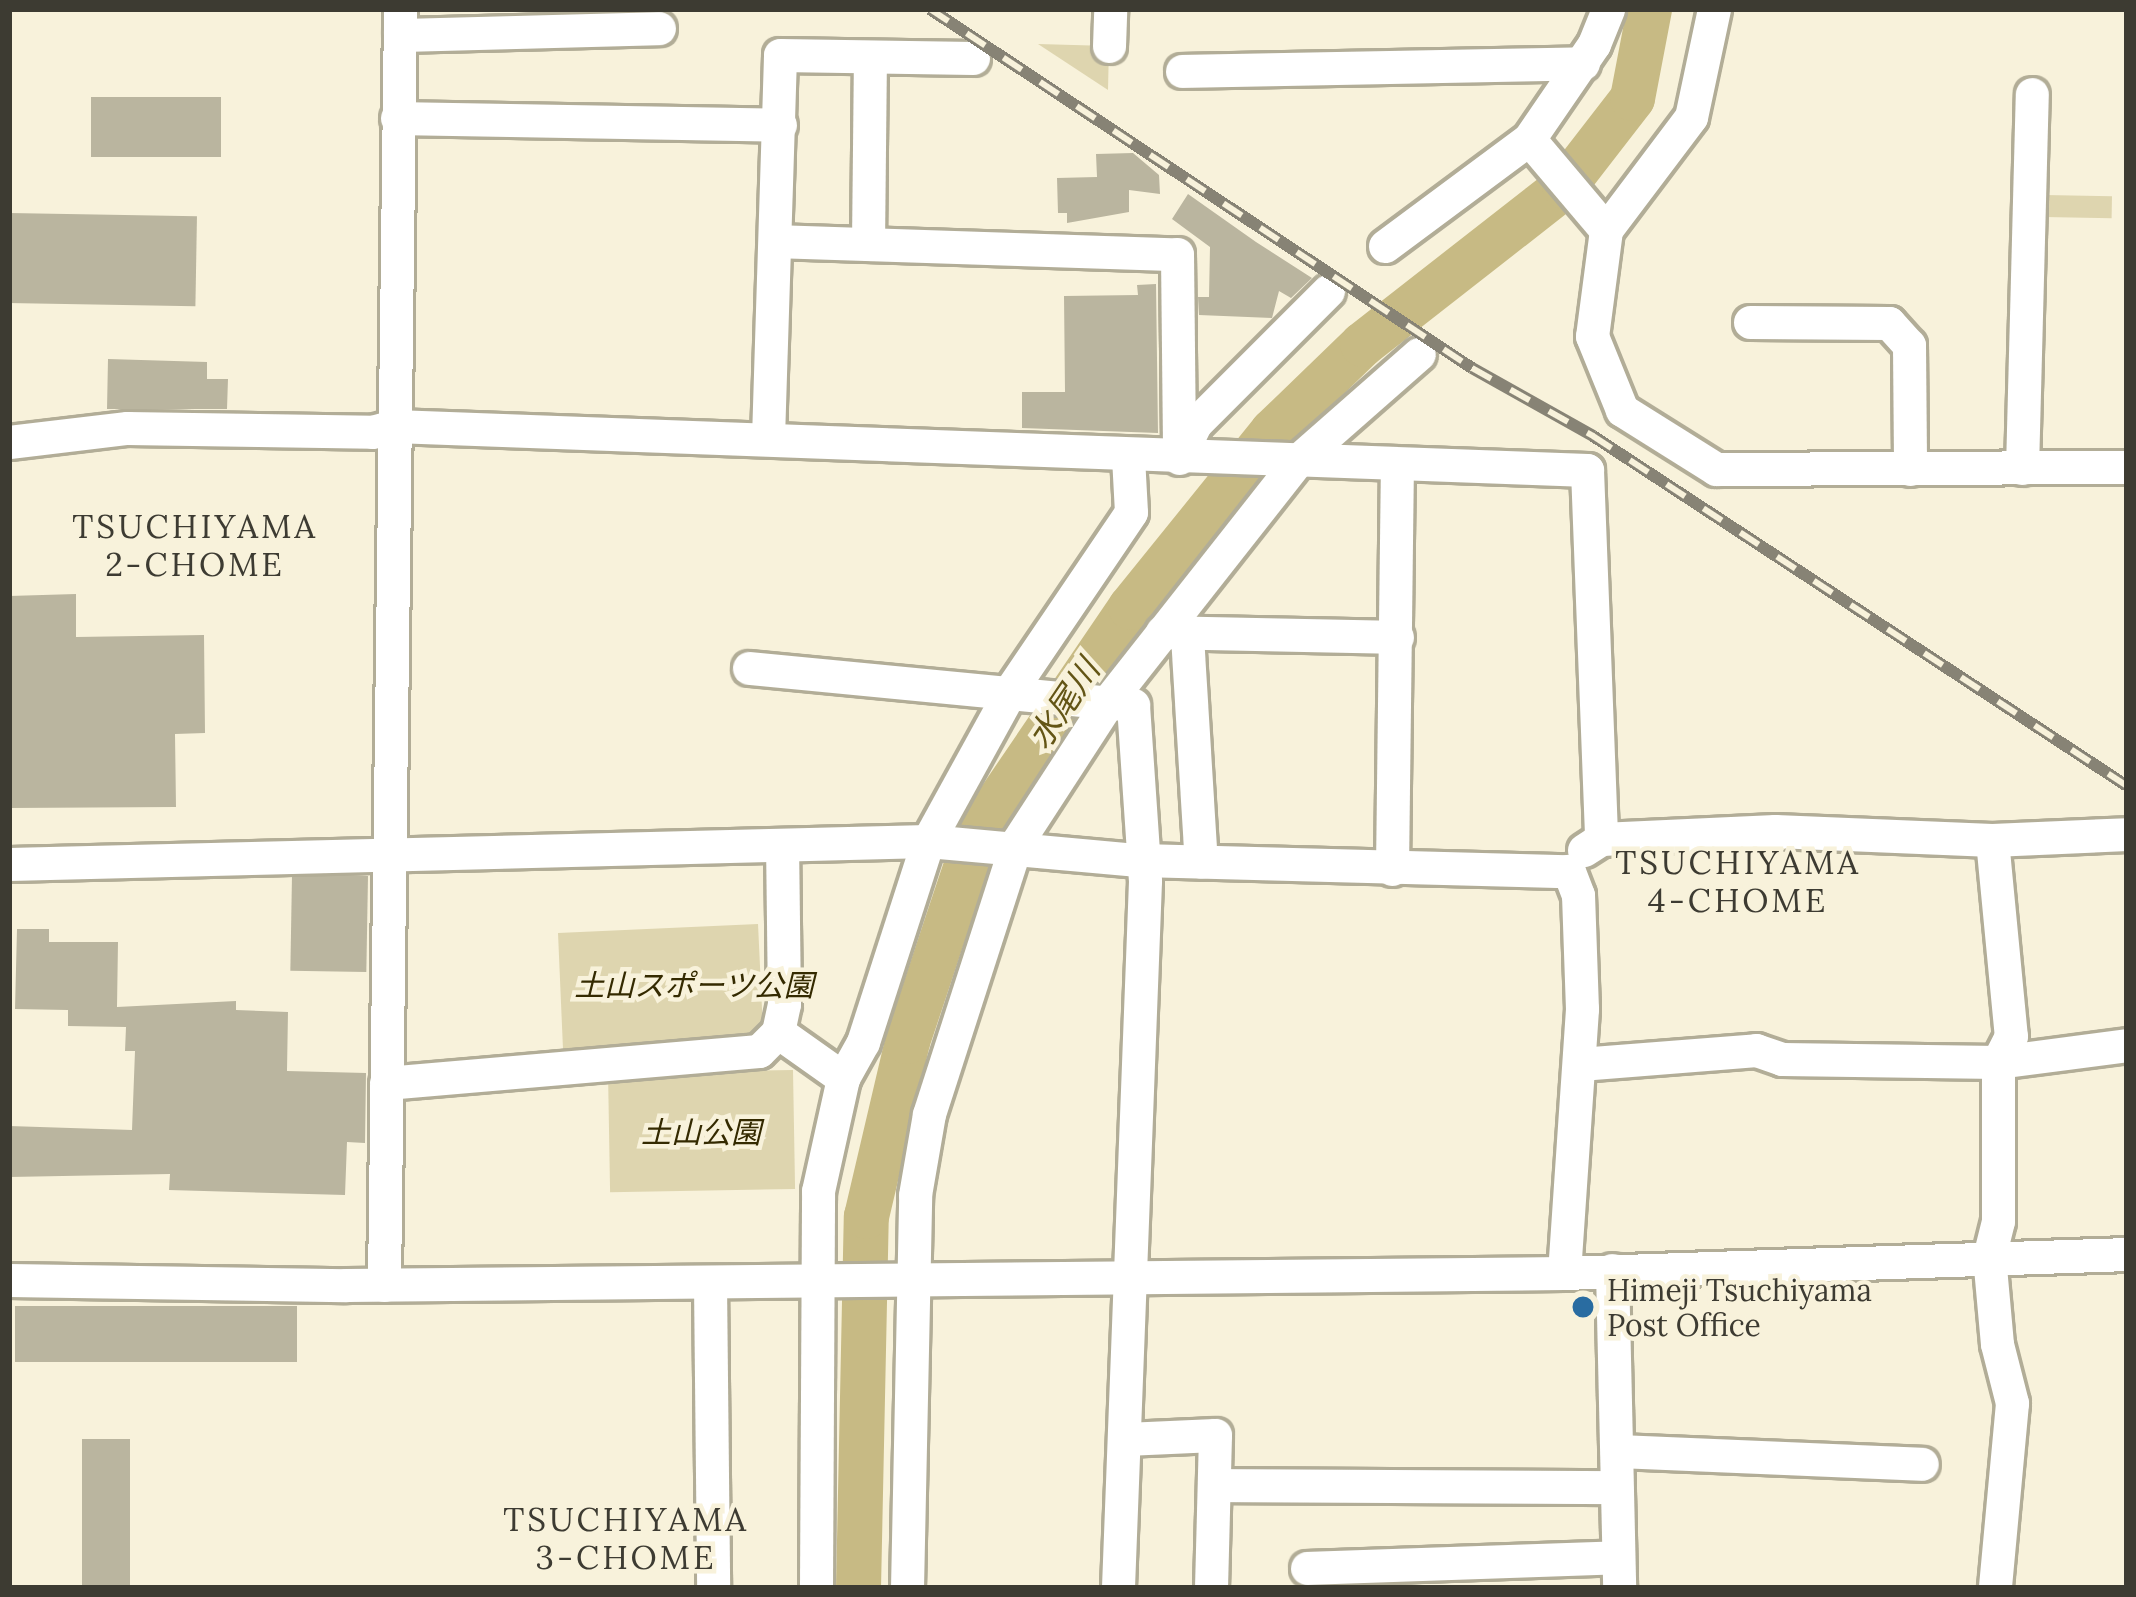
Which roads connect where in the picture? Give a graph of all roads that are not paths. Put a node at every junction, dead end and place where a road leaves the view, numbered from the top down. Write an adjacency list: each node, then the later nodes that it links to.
1 (1110, 9): 7 (street)
2 (1607, 9): 10 (street)
3 (1714, 9): 16 (street)
4 (585, 20): 5 (street); 6 (street)
5 (400, 22): 13 (street)
6 (659, 28)
7 (1109, 46)
8 (870, 57): 9 (street); 14 (street); 18 (street)
9 (973, 58)
10 (1583, 63): 11 (street); 15 (street)
11 (1182, 71)
12 (2032, 94): 31 (street)
13 (397, 118): 14 (street); 23 (street)
14 (780, 125): 17 (street)
15 (1529, 139): 16 (street); 19 (street)
16 (1606, 230): 32 (street)
17 (775, 241): 18 (street); 24 (street)
18 (868, 244): 27 (street)
19 (1385, 247)
20 (1328, 291): 27 (street)
21 (1750, 322): 32 (street)
22 (1419, 353): 28 (street)
23 (394, 426): 24 (street); 25 (street); 44 (street)
24 (768, 438): 26 (street)
25 (9, 442)
26 (1128, 457): 27 (street); 36 (street)
27 (1179, 458): 28 (street)
28 (1298, 460): 29 (street); 33 (street)
29 (1397, 464): 34 (street); 39 (street)
30 (2127, 467): 31 (street)
31 (2022, 468): 32 (street)
32 (1910, 469)
33 (1175, 634): 34 (street); 37 (street); 46 (street)
34 (1397, 637): 48 (street)
35 (749, 668): 36 (street)
36 (1012, 688): 37 (street); 41 (street)
37 (1110, 699): 42 (street); 45 (street)
38 (2127, 834): 40 (street)
39 (1601, 839): 40 (street); 49 (street)
40 (1992, 840): 52 (street)
41 (928, 841): 42 (street); 43 (street); 54 (street)
42 (1016, 844): 45 (street); 61 (street)
43 (782, 846): 44 (street); 50 (street)
44 (390, 854): 47 (street); 55 (street)
45 (1138, 860): 46 (street); 62 (street)
46 (1202, 862): 48 (street)
47 (9, 864)
48 (1392, 869): 49 (street)
49 (1569, 871): 53 (street)
50 (778, 1032): 54 (street); 55 (street)
51 (2127, 1045): 52 (street)
52 (1998, 1062): 53 (street); 57 (street)
53 (1580, 1064): 59 (street)
54 (842, 1078): 60 (street)
55 (386, 1083): 65 (street)
56 (2127, 1254): 57 (street)
57 (1989, 1256): 58 (street); 78 (street)
58 (1612, 1270): 59 (street); 67 (street)
59 (1564, 1273): 62 (street)
60 (818, 1278): 61 (street); 64 (street); 74 (street)
61 (909, 1278): 62 (street); 75 (street)
62 (1131, 1278): 66 (street)
63 (9, 1280): 65 (street)
64 (710, 1283): 65 (street); 73 (street)
65 (384, 1285)
66 (1125, 1439): 69 (street); 76 (street)
67 (1617, 1451): 68 (street); 70 (street)
68 (1922, 1464)
69 (1216, 1485): 70 (street); 77 (street)
70 (1613, 1487): 72 (street)
71 (1307, 1568): 72 (street)
72 (1618, 1573)
73 (713, 1588)
74 (816, 1588)
75 (907, 1588)
76 (1118, 1588)
77 (1211, 1588)
78 (1995, 1588)

